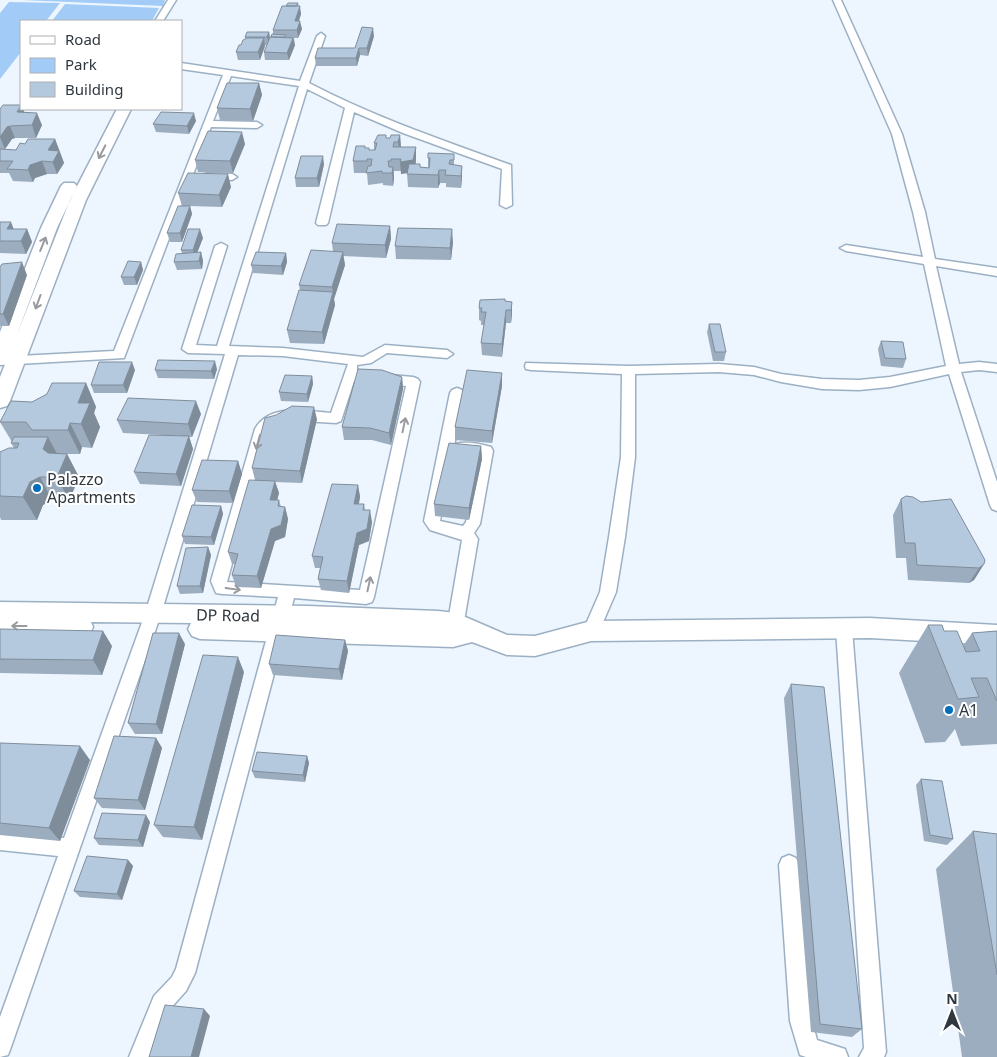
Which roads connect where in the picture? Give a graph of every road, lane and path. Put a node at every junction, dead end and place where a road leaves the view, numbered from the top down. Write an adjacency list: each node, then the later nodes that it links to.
1 (172, 0): 3 (street)
2 (837, 0): 19 (street)
3 (160, 20)
4 (321, 36): 7 (street)
5 (182, 66): 6 (street)
6 (228, 73): 7 (street); 11 (street)
7 (304, 84): 8 (street); 21 (street)
8 (350, 107): 15 (street); 16 (street)
9 (108, 110): 23 (street, one-way to 9)
10 (123, 110): 23 (street, one-way to 23)
11 (207, 124): 12 (street); 13 (street)
12 (258, 125)
13 (187, 176): 14 (street); 23 (street)
14 (232, 177)
15 (506, 206)
16 (322, 223)
17 (221, 246): 21 (street)
18 (846, 248): 19 (street)
19 (930, 262): 20 (street); 27 (street)
20 (997, 272)
21 (228, 350): 24 (street); 38 (street)
22 (447, 354): 24 (street)
23 (5, 359): 31 (street)
24 (354, 360): 29 (street)
25 (532, 366): 28 (street)
26 (997, 368): 27 (street)
27 (954, 369): 28 (street); 33 (street)
28 (630, 370): 44 (street)
29 (349, 376): 35 (street, one-way to 35); 36 (street, one-way to 29)
30 (457, 394): 32 (street)
31 (0, 401)
32 (446, 446): 34 (street); 34 (street)
33 (997, 505)
34 (466, 533): 43 (street)
35 (288, 591): 36 (street); 39 (street)
36 (314, 592): 40 (street)
37 (0, 611): 38 (street, DP Road)
38 (150, 620): 39 (street, DP Road); 41 (street, DP Road, one-way to 41); 46 (street)
39 (279, 623): 40 (street, DP Road); 51 (street)
40 (307, 624): 43 (street, DP Road)
41 (0, 626)
42 (844, 629): 44 (street); 45 (street); 53 (street)
43 (461, 631): 44 (street)
44 (591, 631)
45 (997, 635)
46 (93, 758): 48 (street); 48 (street)
47 (0, 841): 48 (street)
48 (66, 848): 50 (street)
49 (789, 865): 52 (street)
50 (0, 1047)
51 (140, 1057)
52 (837, 1057)
53 (870, 1057)

